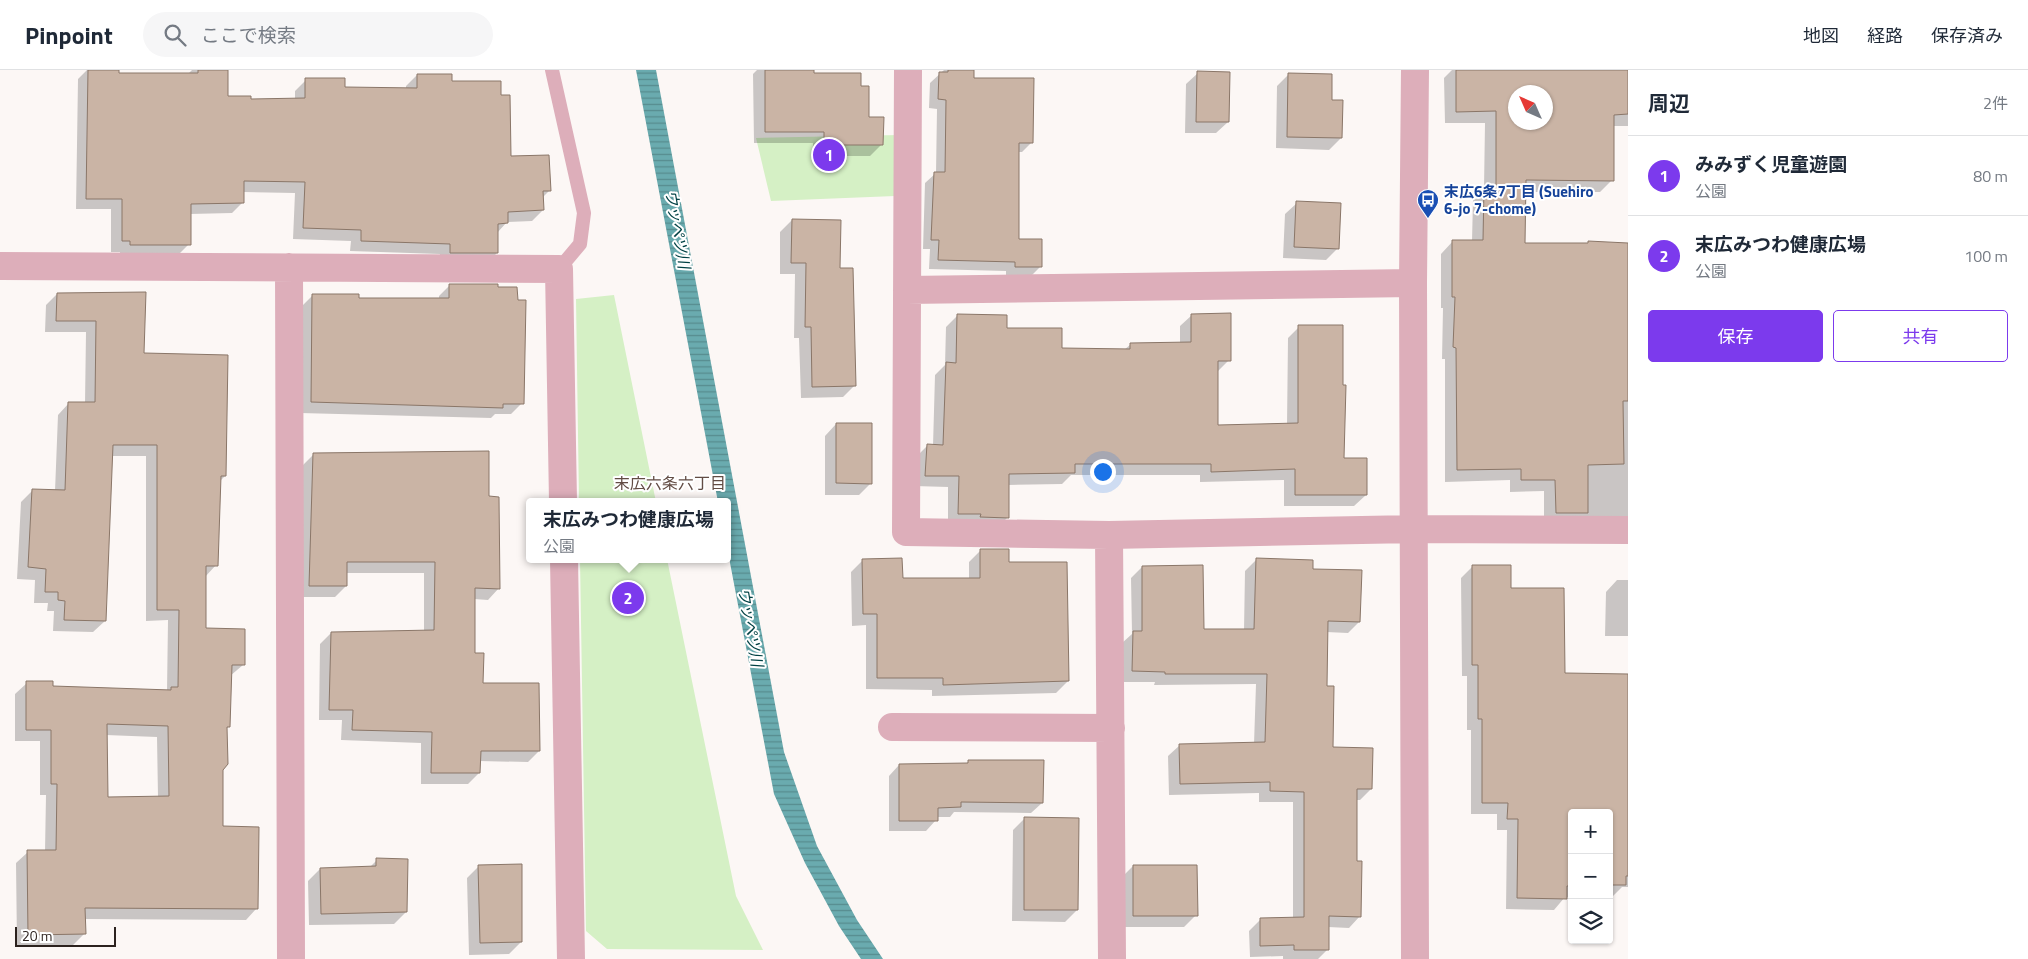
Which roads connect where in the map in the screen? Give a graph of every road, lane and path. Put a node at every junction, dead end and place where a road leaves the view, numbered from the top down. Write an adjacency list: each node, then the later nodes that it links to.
1 (552, 70): 6 (lane)
2 (908, 70): 8 (street)
3 (1416, 70): 7 (street)
4 (0, 266): 5 (street)
5 (289, 267): 6 (street); 16 (street)
6 (559, 269): 9 (street)
7 (1413, 283): 8 (street); 10 (street)
8 (907, 290): 12 (street)
9 (563, 498)
10 (1414, 529): 11 (street); 12 (street); 19 (street)
11 (1628, 530)
12 (1109, 535): 15 (street)
13 (564, 563): 17 (street)
14 (892, 728): 15 (street)
15 (1111, 728): 18 (street)
16 (291, 959)
17 (571, 959)
18 (1112, 959)
19 (1415, 959)

